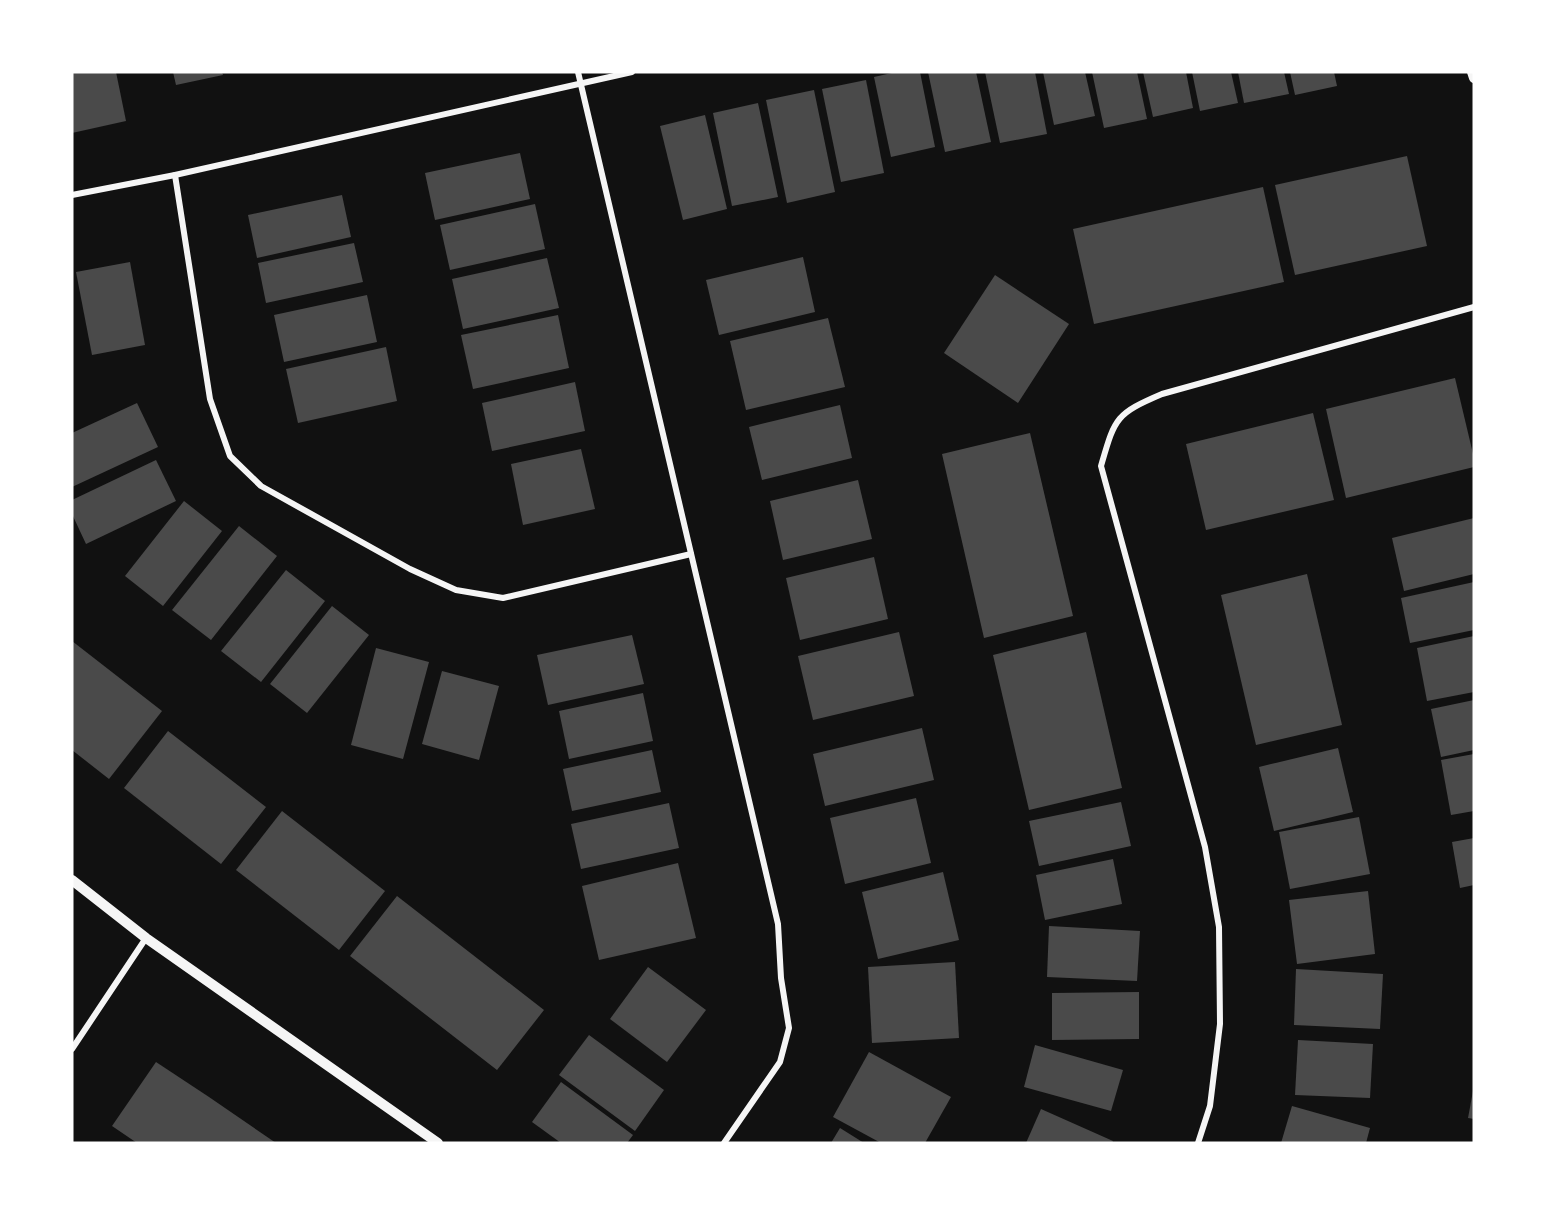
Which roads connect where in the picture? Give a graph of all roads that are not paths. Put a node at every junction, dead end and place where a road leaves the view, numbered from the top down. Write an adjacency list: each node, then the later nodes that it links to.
1 (578, 72): 5 (street)
2 (632, 72): 5 (street)
3 (1472, 72): 4 (street)
4 (1474, 78)
5 (580, 84): 6 (street); 9 (street)
6 (175, 175): 7 (street); 9 (street)
7 (72, 195)
8 (1474, 307): 15 (street)
9 (691, 554): 14 (street)
10 (72, 880): 11 (street)
11 (146, 938): 12 (street); 13 (street)
12 (72, 1049)
13 (438, 1143)
14 (724, 1143)
15 (1198, 1143)

